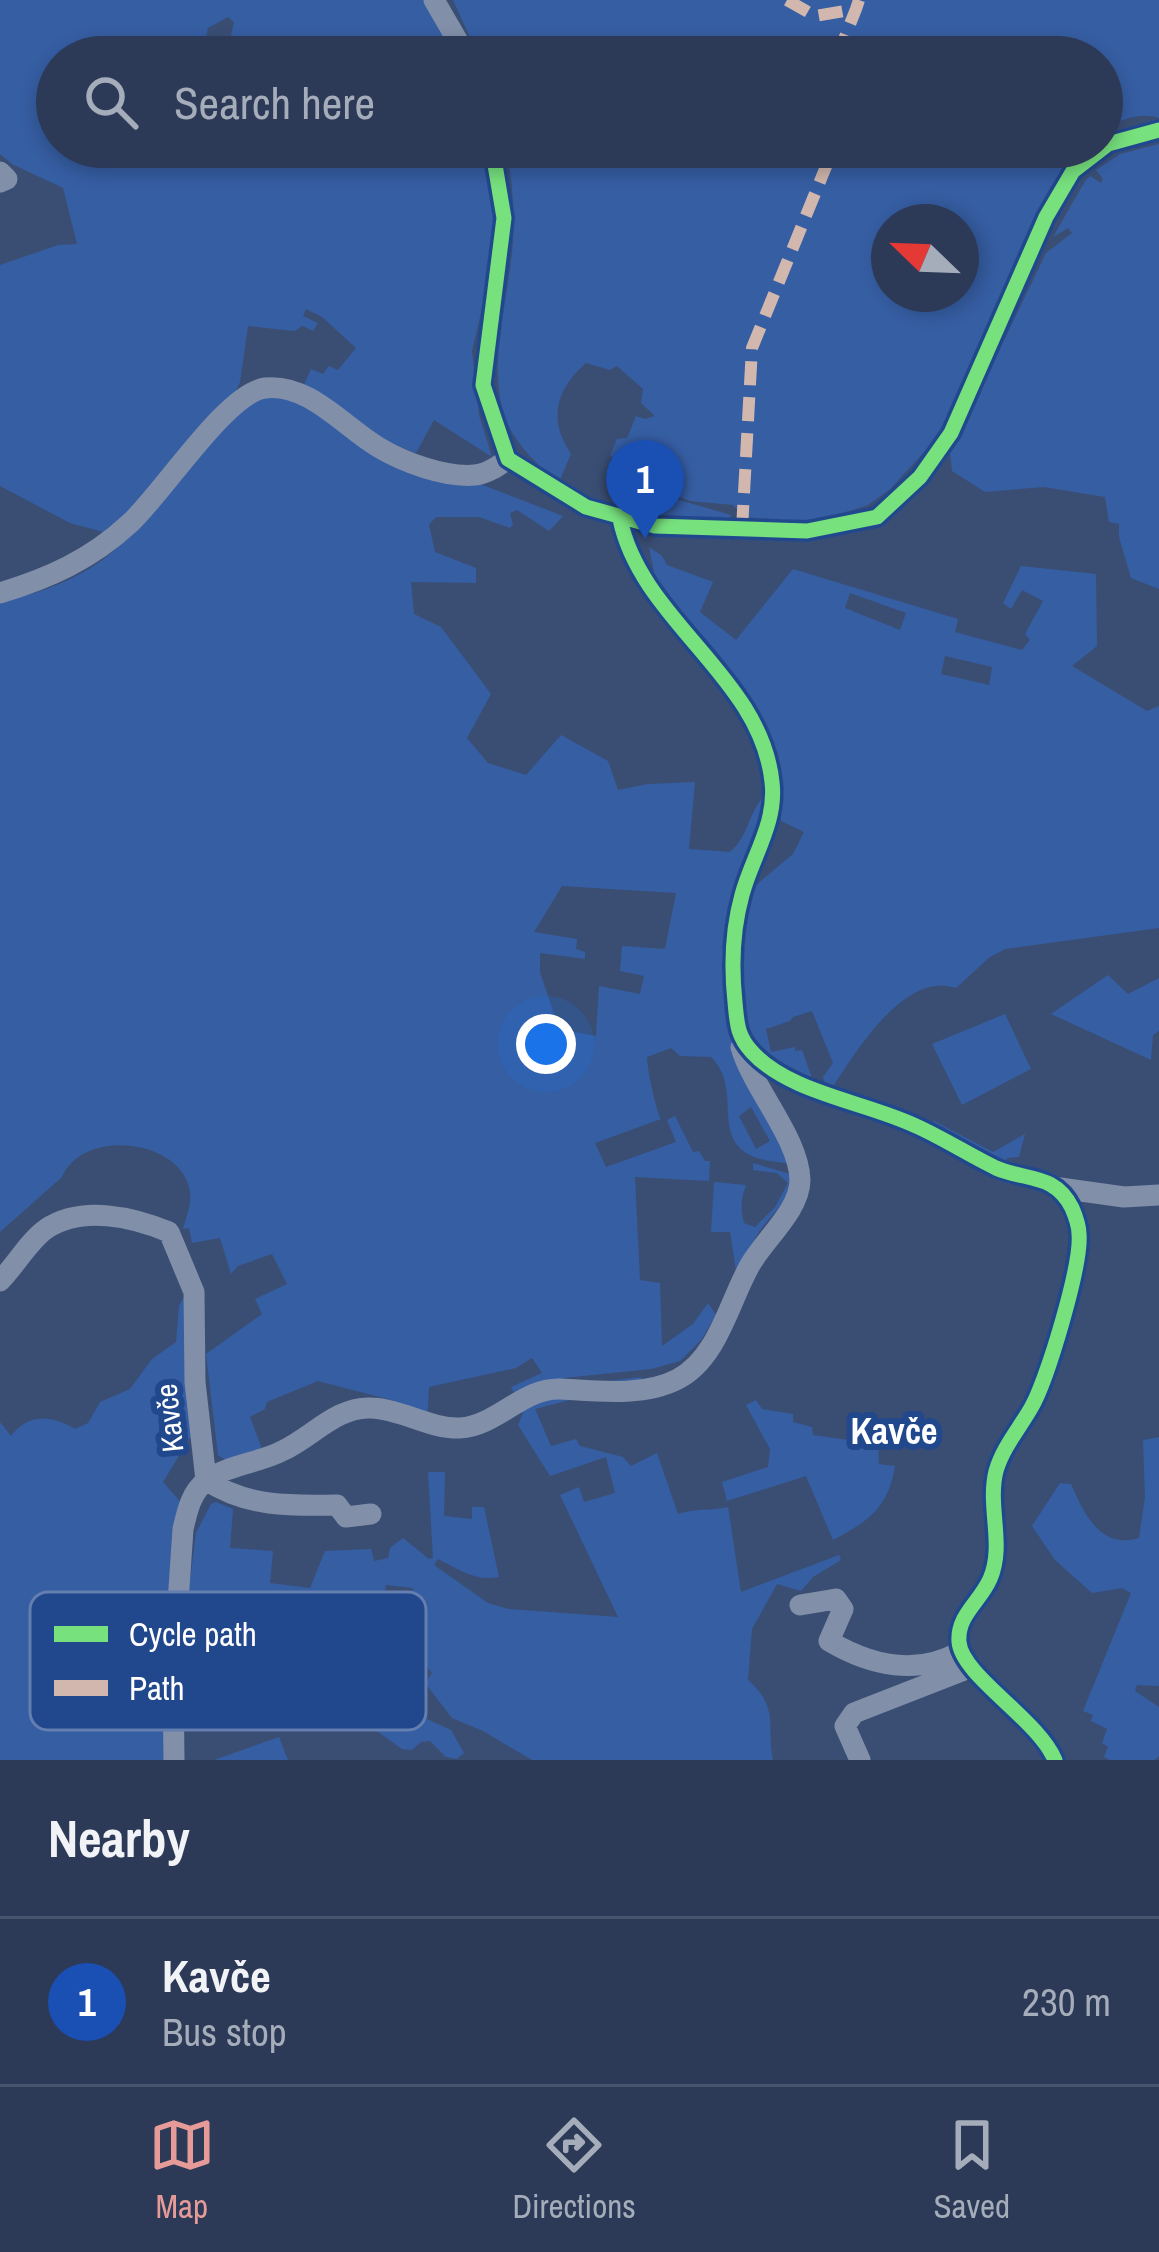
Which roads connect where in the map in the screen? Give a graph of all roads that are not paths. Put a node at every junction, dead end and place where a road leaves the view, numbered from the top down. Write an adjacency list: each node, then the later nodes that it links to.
1 (434, 0): 2 (street)
2 (455, 36)
3 (1159, 130): 4 (street)
4 (1123, 140)
5 (496, 168): 9 (street)
6 (1077, 168): 10 (street)
7 (0, 172): 8 (street)
8 (0, 182)
9 (508, 459): 10 (street); 11 (street)
10 (620, 519): 12 (street)
11 (0, 593)
12 (738, 1035): 13 (street); 16 (street)
13 (1060, 1188): 14 (street); 20 (street)
14 (1159, 1195)
15 (0, 1281): 16 (street, Kavče)
16 (206, 1480): 17 (street, Kavče); 18 (street)
17 (371, 1514)
18 (179, 1592)
19 (800, 1605): 20 (street)
20 (966, 1659): 23 (street); 24 (street)
21 (174, 1730): 22 (street)
22 (174, 1760)
23 (860, 1760)
24 (1054, 1760)

